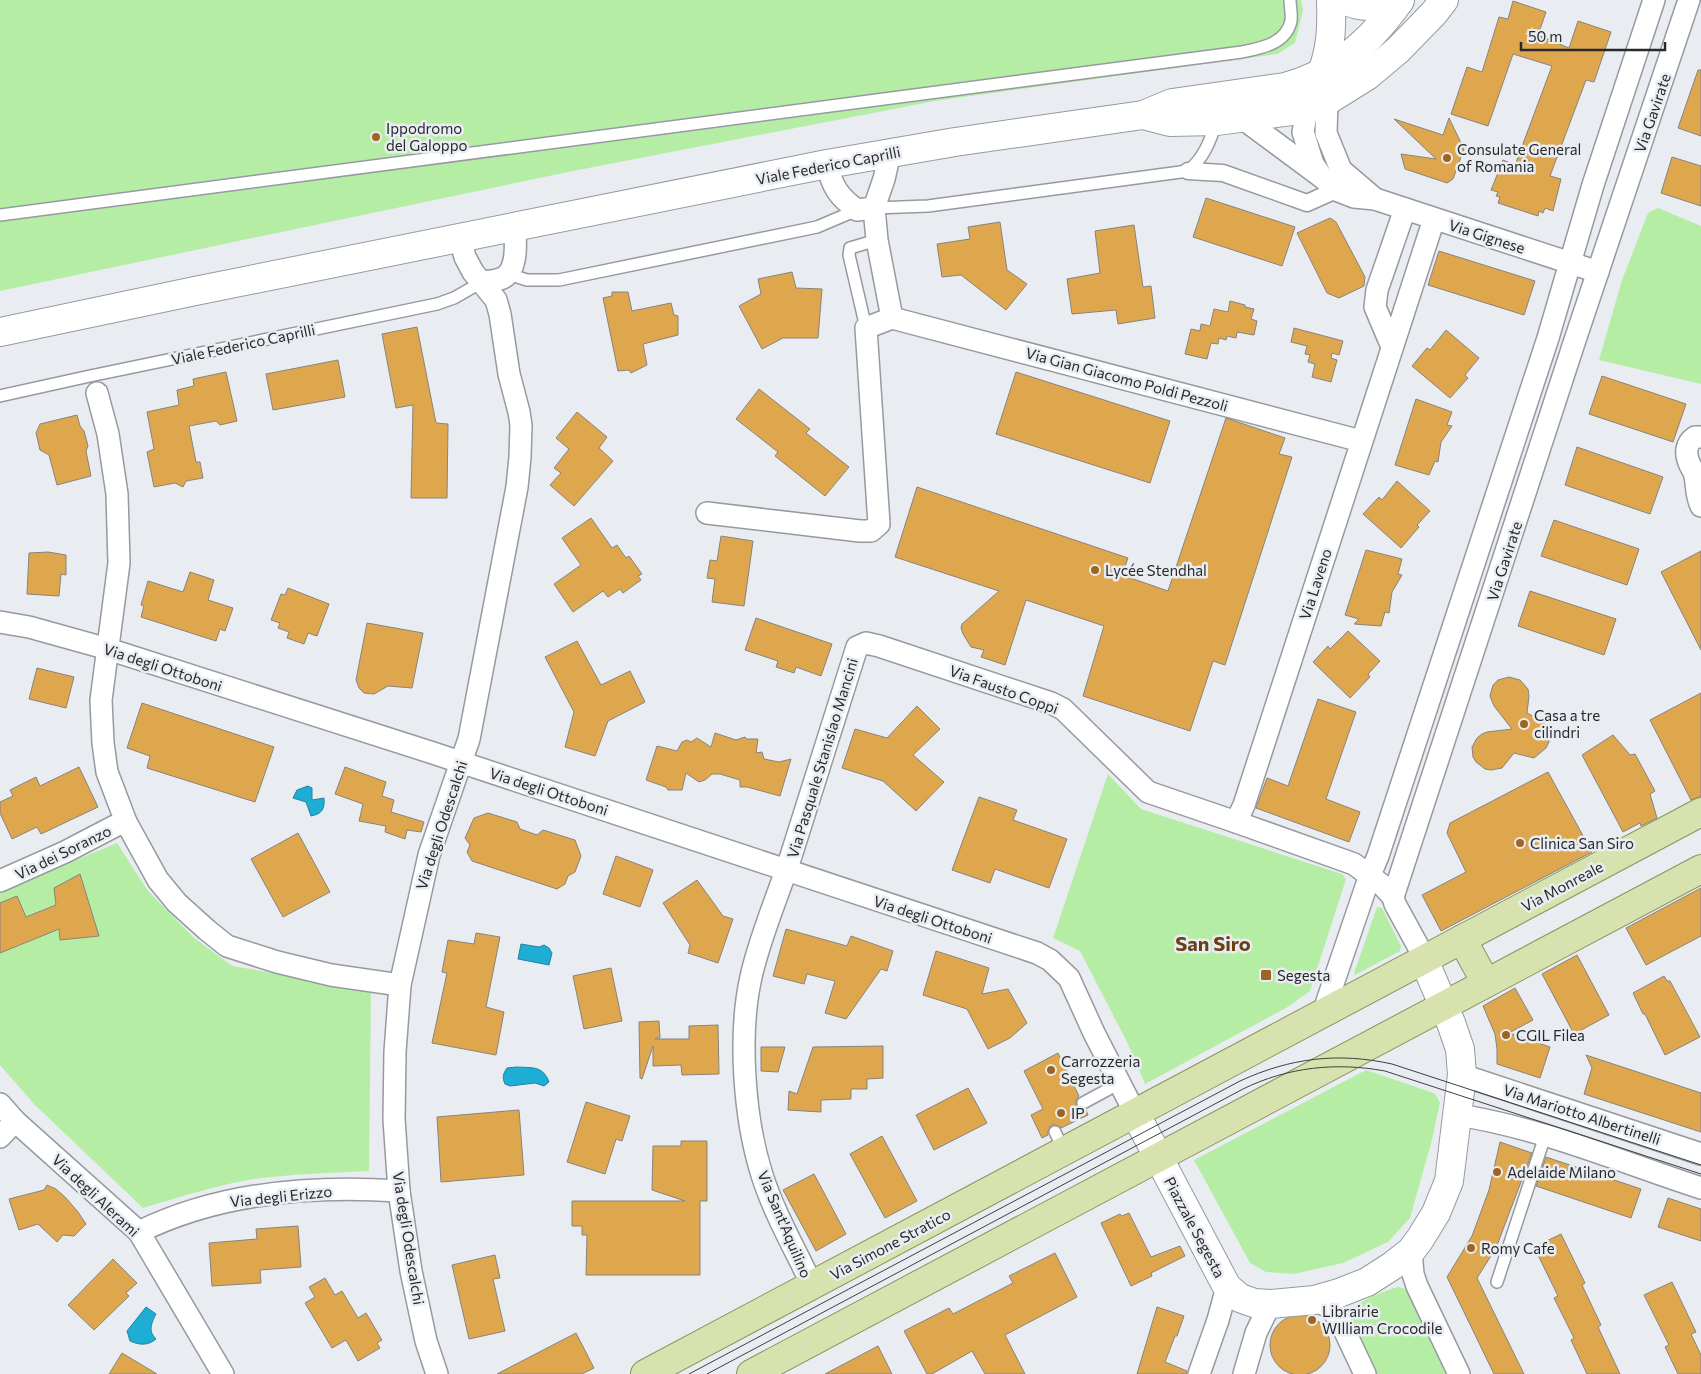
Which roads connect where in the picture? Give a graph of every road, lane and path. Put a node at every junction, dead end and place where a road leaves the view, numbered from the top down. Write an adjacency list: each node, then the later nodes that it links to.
1 (1290, 0): 19 (lane)
2 (1331, 0): 8 (street)
3 (1345, 0): 6 (street)
4 (1654, 0): 21 (street, Via Gavirate)
5 (1689, 0): 22 (street, Via Gavirate)
6 (1400, 1): 8 (street, Viale Federico Caprilli)
7 (1439, 4): 9 (street, Viale Federico Caprilli)
8 (1322, 74): 9 (street); 10 (street, Viale Federico Caprilli)
9 (1317, 105): 11 (street, Viale Federico Caprilli); 15 (street); 16 (street, Via Gignese)
10 (1143, 115): 11 (street, Viale Federico Caprilli); 12 (street, Viale Federico Caprilli)
11 (1229, 120): 14 (lane); 15 (street, Via Gignese)
12 (887, 154): 13 (street, Viale Federico Caprilli); 17 (street)
13 (827, 164): 17 (street); 23 (street, Viale Federico Caprilli)
14 (1188, 171): 15 (street); 17 (lane)
15 (1330, 184): 16 (street, Via Gignese)
16 (1375, 199): 18 (street, Via Gignese)
17 (866, 209): 25 (street); 28 (lane)
18 (1405, 209): 20 (street, Via Gignese); 35 (street)
19 (0, 215)
20 (1434, 219): 26 (street, Via Gignese); 35 (street, Via Laveno)
21 (1582, 219): 22 (street); 26 (street, Via Gavirate)
22 (1614, 226): 27 (street, Via Gavirate)
23 (515, 227): 24 (street, Viale Federico Caprilli); 28 (street)
24 (460, 238): 29 (street); 32 (street, Viale Federico Caprilli)
25 (877, 240): 30 (street); 31 (lane)
26 (1570, 264): 27 (street, Via Gignese); 33 (street, Via Gavirate)
27 (1598, 272): 34 (street, Via Gavirate)
28 (508, 274): 29 (street, Viale Federico Caprilli)
29 (482, 282): 37 (lane, Viale Federico Caprilli); 46 (street, Via degli Odescalchi)
30 (892, 318): 31 (street); 39 (street, Via Gian Giacomo Poldi Pezzoli)
31 (866, 328): 42 (street)
32 (0, 332)
33 (1549, 332): 34 (street); 52 (street, Via Gavirate)
34 (1574, 342): 54 (street, Via Gavirate)
35 (1392, 347): 39 (street, Via Laveno)
36 (97, 393): 45 (street)
37 (0, 396)
38 (1700, 435): 40 (street)
39 (1361, 441): 49 (street, Via Laveno)
40 (1698, 471): 41 (street)
41 (1701, 506)
42 (707, 513)
43 (0, 622): 45 (street, Via degli Ottoboni)
44 (857, 647): 49 (street, Via Fausto Coppi); 51 (street, Via Pasquale Stanislao Mancini)
45 (108, 649): 46 (street, Via degli Ottoboni); 48 (street)
46 (461, 762): 51 (street, Via degli Ottoboni); 59 (street, Via degli Odescalchi)
47 (1701, 812): 55 (main road, Via Monreale)
48 (126, 822): 53 (street, Via dei Soranzo); 59 (street)
49 (1236, 822): 52 (street, Piazzale Segesta)
50 (1701, 869): 58 (main road)
51 (787, 870): 56 (street, Via degli Ottoboni); 78 (street, Via Sant'Aquilino)
52 (1370, 875): 54 (street, Piazzale Segesta); 61 (street)
53 (0, 881)
54 (1393, 897): 57 (street, Piazzale Segesta)
55 (1462, 939): 57 (main road, Via Monreale); 58 (main road)
56 (1037, 953): 63 (street, Piazzale Segesta)
57 (1424, 960): 60 (street, Piazzale Segesta); 61 (main road)
58 (1486, 983): 60 (main road)
59 (400, 985): 74 (street, Via degli Odescalchi)
60 (1444, 1006): 62 (street, Piazzale Segesta); 72 (main road)
61 (1323, 1013): 66 (main road)
62 (1462, 1075): 67 (street, Piazzale Segesta); 71 (street, Via Mariotto Albertinelli)
63 (1120, 1084): 64 (lane); 66 (street, Piazzale Segesta)
64 (1083, 1103)
65 (0, 1104): 68 (street, Via degli Alerami)
66 (1135, 1113): 72 (street, Piazzale Segesta); 78 (main road, Via Simone Stratico)
67 (1458, 1115): 69 (street); 76 (street, Piazzale Segesta)
68 (15, 1121): 70 (street); 75 (street, Via degli Alerami)
69 (1545, 1136): 73 (street); 77 (lane)
70 (0, 1137)
71 (1701, 1154)
72 (1159, 1157): 79 (street, Piazzale Segesta); 85 (main road)
73 (1701, 1188)
74 (399, 1191): 75 (street, Via degli Erizzo); 83 (street, Via degli Odescalchi)
75 (139, 1232): 82 (street, Via degli Alerami)
76 (1411, 1251): 80 (street, Piazzale Segesta); 89 (street)
77 (1497, 1282)
78 (812, 1285): 84 (main road, Via Simone Stratico)
79 (1227, 1287): 81 (street, Piazzale Segesta); 86 (street)
80 (1315, 1300): 81 (street, Piazzale Segesta); 88 (street)
81 (1270, 1304): 87 (street)
82 (223, 1374)
83 (437, 1374)
84 (645, 1374)
85 (751, 1374)
86 (1200, 1374)
87 (1244, 1374)
88 (1365, 1374)
89 (1459, 1374)

